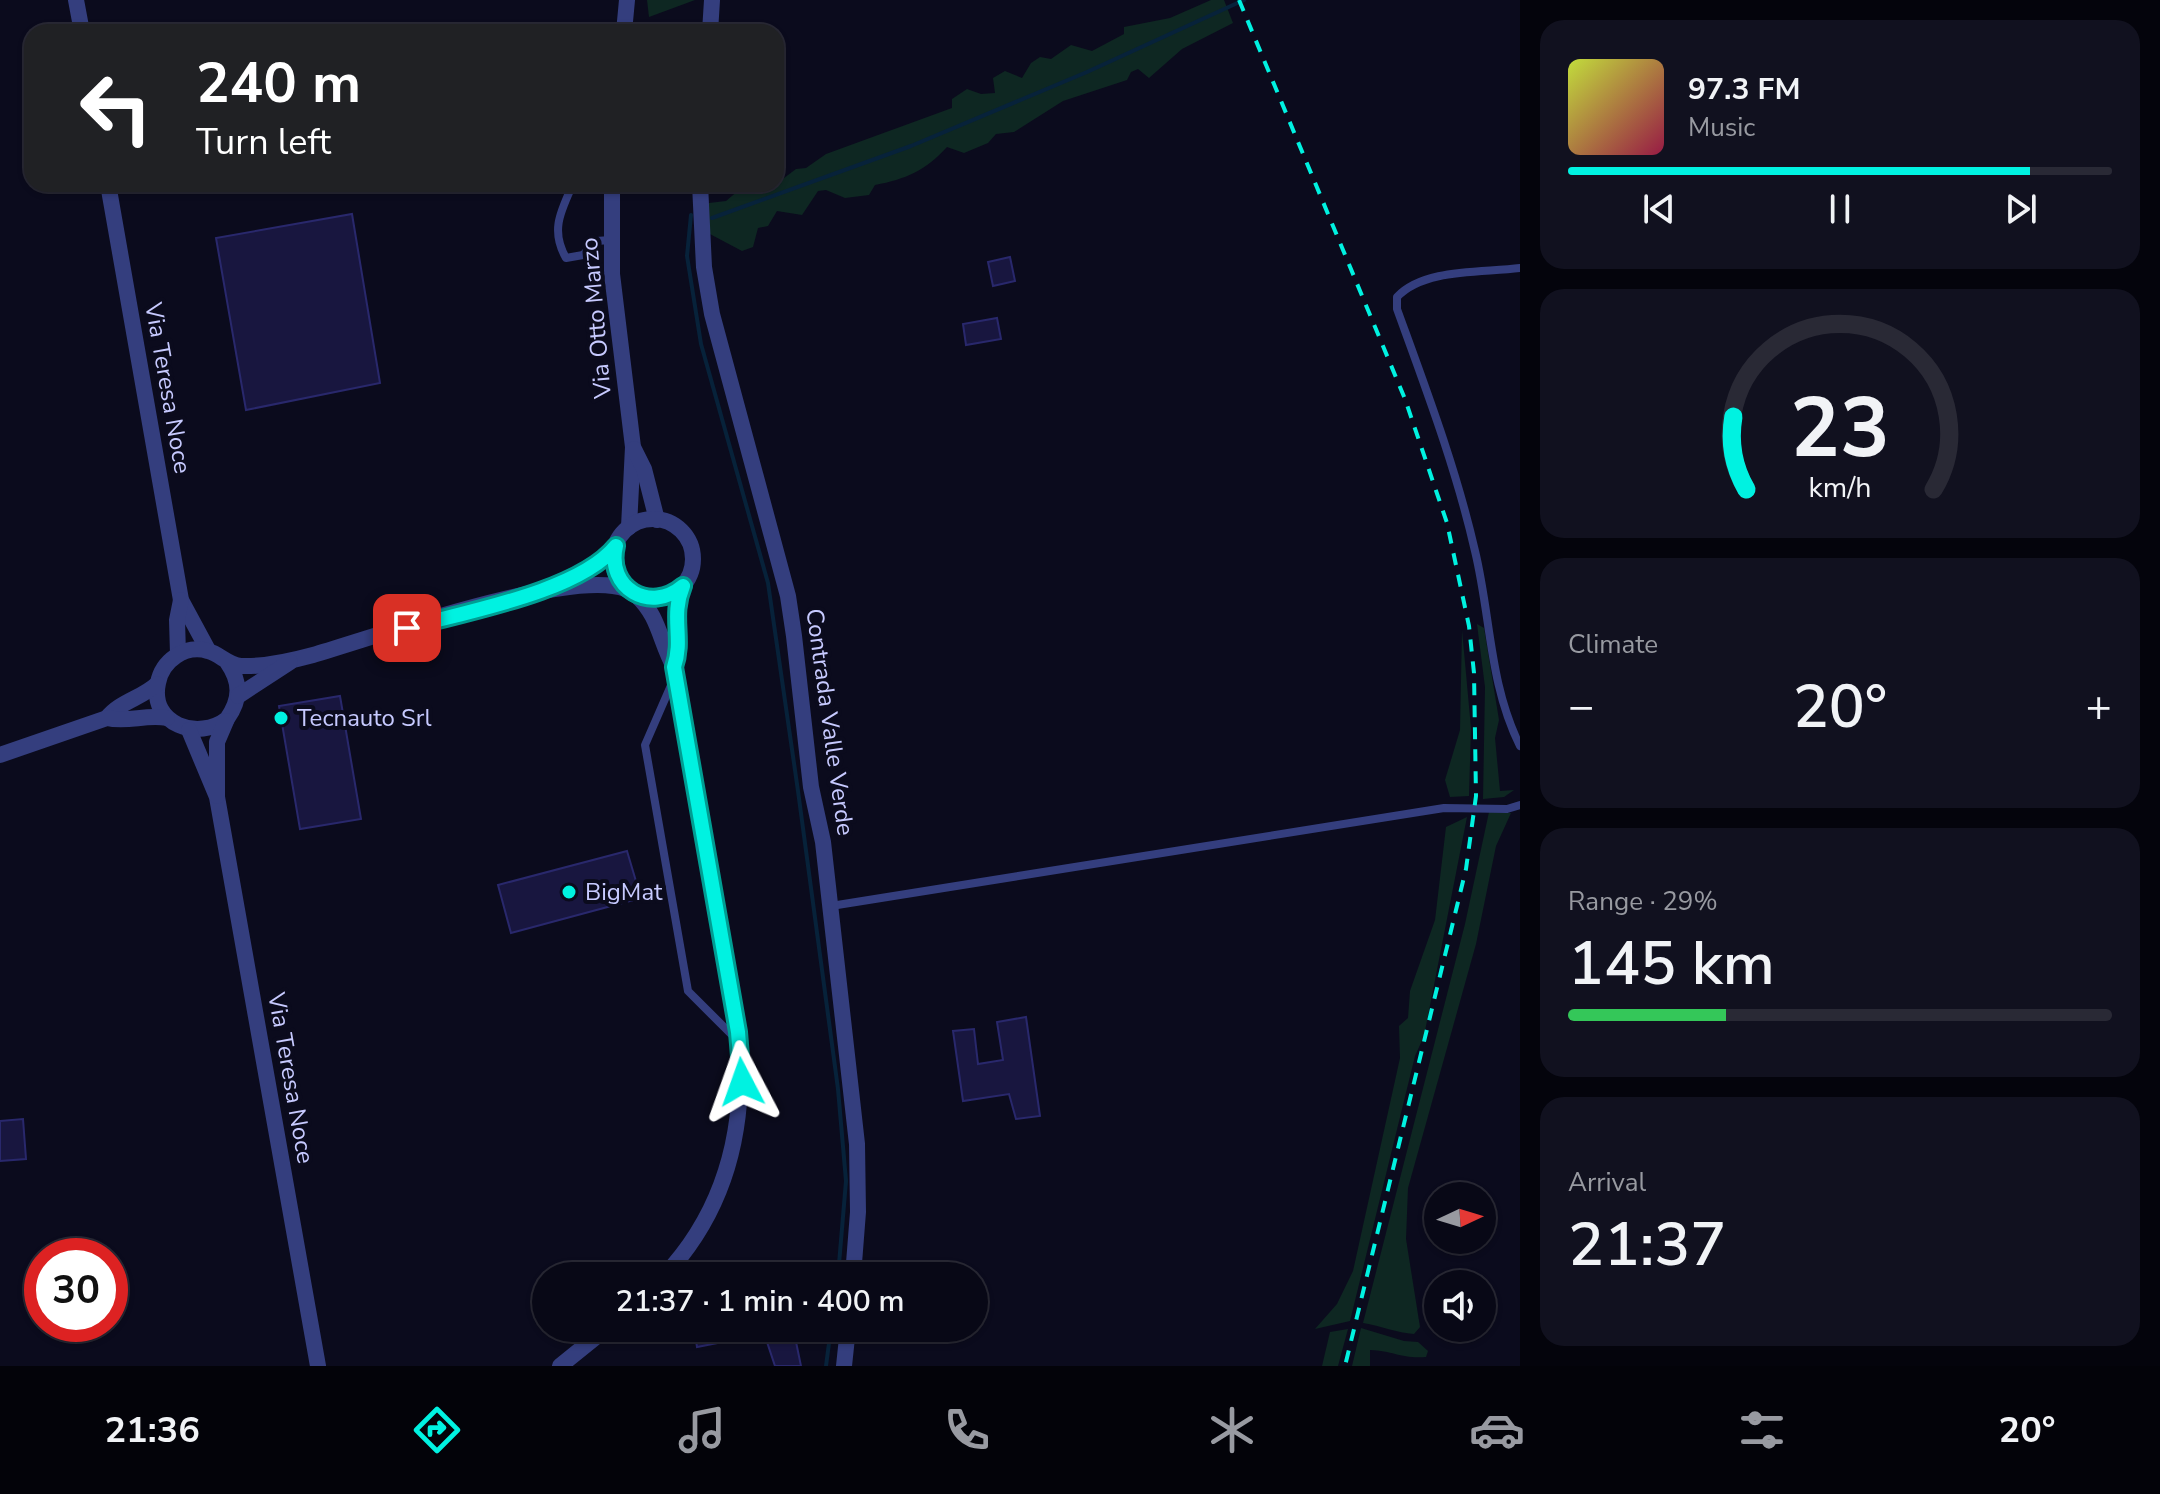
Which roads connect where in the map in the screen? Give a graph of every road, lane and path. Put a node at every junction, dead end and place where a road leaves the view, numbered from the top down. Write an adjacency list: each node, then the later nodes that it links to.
1 (76, 0): 4 (street)
2 (627, 0): 5 (street)
3 (712, 0): 6 (street)
4 (80, 24)
5 (625, 24)
6 (710, 24)
7 (109, 192): 20 (street, Via Teresa Noce)
8 (570, 192): 11 (lane)
9 (612, 192): 11 (street, Via Otto Marzo)
10 (700, 192): 36 (street, Contrada Valle Verde)
11 (612, 240): 13 (street, Via Otto Marzo)
12 (1520, 268): 32 (lane)
13 (633, 447): 14 (street, Via Otto Marzo); 15 (street, Via Otto Marzo)
14 (657, 520): 15 (street); 17 (street)
15 (629, 527): 16 (street)
16 (616, 546): 18 (street); 19 (street)
17 (683, 586): 19 (street); 25 (street)
18 (553, 587): 19 (street); 23 (street)
19 (632, 592): 25 (street)
20 (181, 600): 21 (street, Via Teresa Noce); 22 (street, Via Teresa Noce)
21 (208, 650): 22 (street); 24 (street)
22 (178, 654): 26 (street)
23 (292, 661): 24 (street); 27 (street)
24 (227, 662): 27 (street)
25 (674, 671): 37 (street); 37 (lane)
26 (157, 684): 28 (street); 29 (street)
27 (238, 696): 30 (street)
28 (107, 718): 29 (street); 33 (street)
29 (167, 718): 31 (street)
30 (227, 719): 31 (street); 34 (street, Via Teresa Noce)
31 (189, 730): 34 (street, Via Teresa Noce)
32 (1520, 746)
33 (0, 755)
34 (217, 797): 42 (street, Via Teresa Noce)
35 (1520, 805): 36 (lane)
36 (831, 906): 39 (street, Contrada Valle Verde)
37 (739, 1046): 38 (street)
38 (675, 1262)
39 (854, 1262)
40 (590, 1342): 43 (street)
41 (847, 1342): 44 (street)
42 (318, 1366)
43 (560, 1366)
44 (844, 1366)

